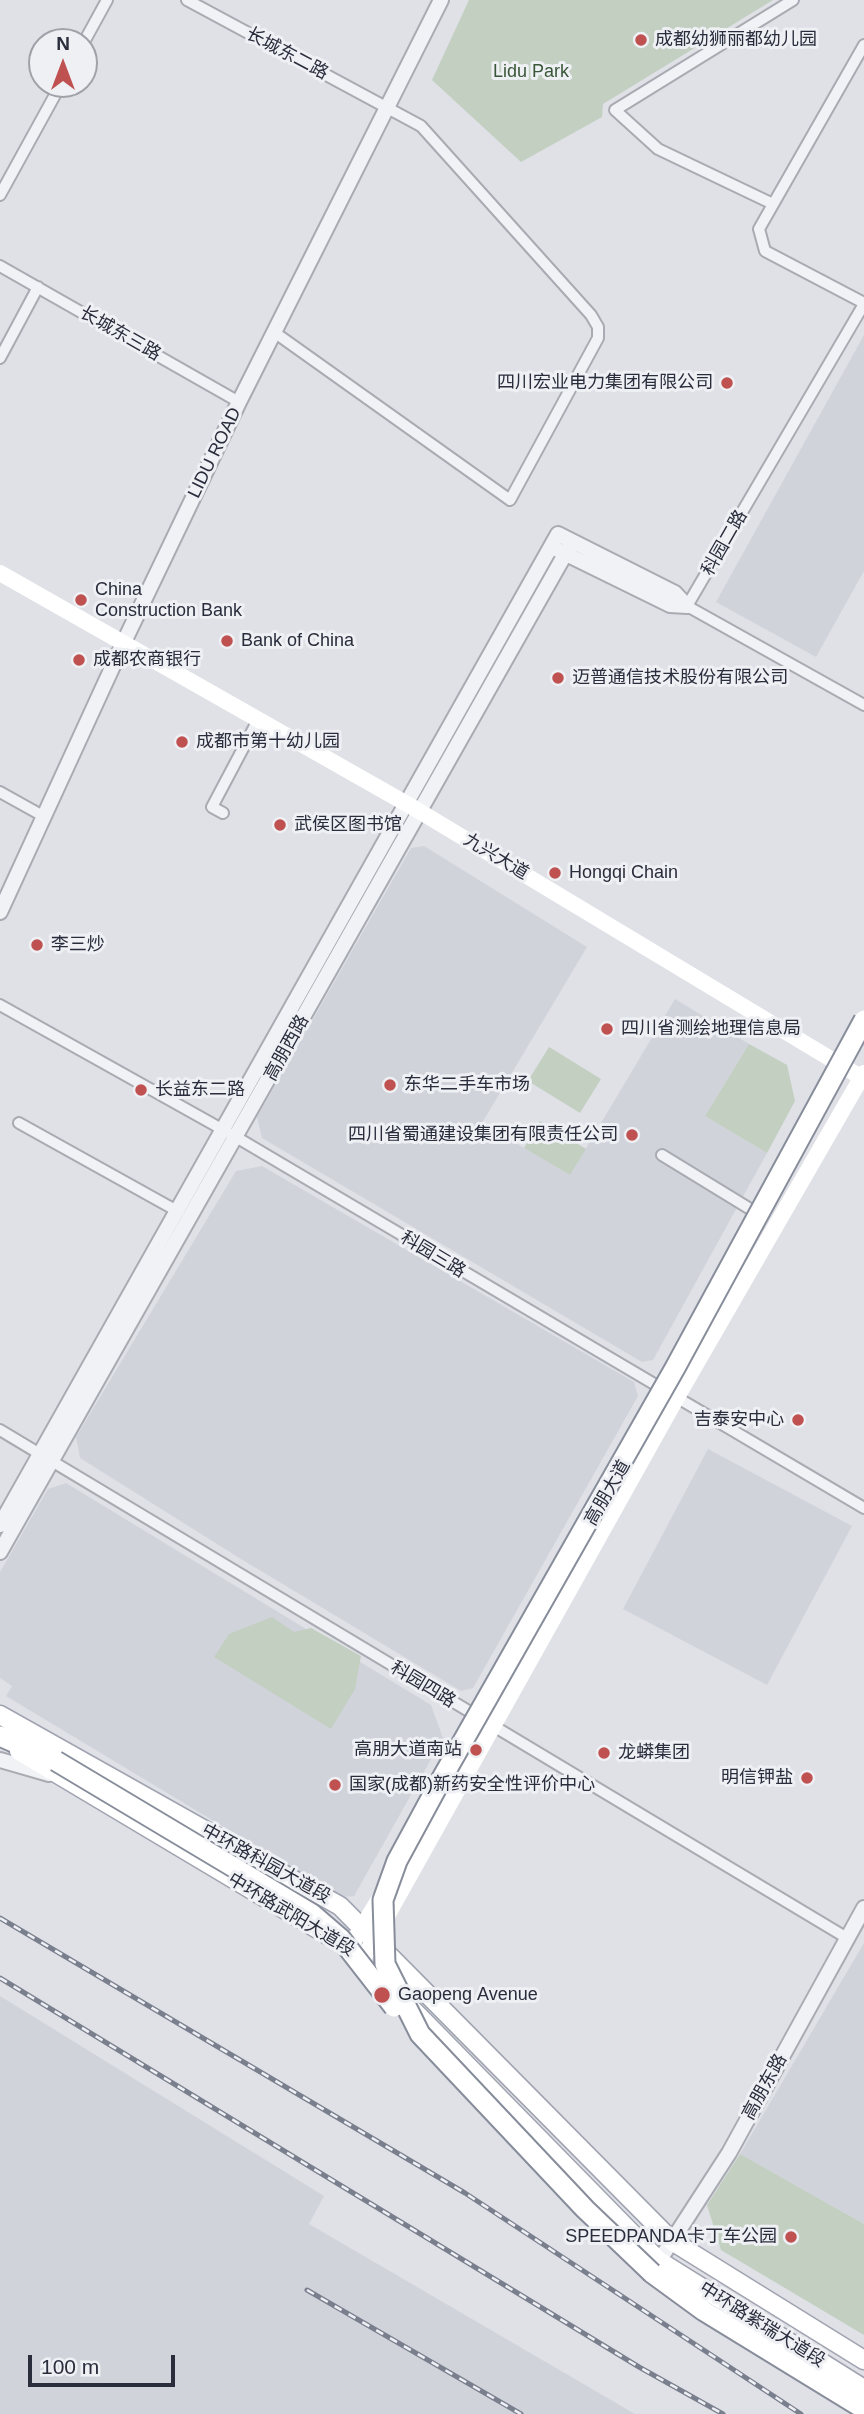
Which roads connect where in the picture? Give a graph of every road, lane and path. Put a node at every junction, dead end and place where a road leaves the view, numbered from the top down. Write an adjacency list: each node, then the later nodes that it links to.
1 (107, 0): 5 (street)
2 (187, 0): 8 (street, 长城东二路)
3 (441, 0): 8 (street, LIDU ROAD)
4 (793, 0): 10 (street)
5 (91, 28)
6 (864, 45): 10 (street)
7 (53, 98): 9 (street)
8 (386, 108): 14 (street, LIDU ROAD); 14 (street, 长城东二路)
9 (0, 195)
10 (773, 204): 13 (street)
11 (0, 266): 12 (street, 长城东三路)
12 (38, 287): 15 (street); 16 (street, 长城东三路)
13 (864, 304): 19 (street, 科园二路)
14 (274, 332): 16 (street, LIDU ROAD)
15 (0, 358)
16 (239, 402): 20 (street, LIDU ROAD)
17 (569, 548): 19 (street); 24 (street, 高朋西路); 25 (street, 高朋西路)
18 (0, 573): 20 (main road, 九兴大道)
19 (687, 606): 21 (street)
20 (123, 644): 22 (main road, 九兴大道); 27 (street, LIDU ROAD)
21 (864, 705)
22 (258, 720): 24 (main road, 九兴大道); 26 (street)
23 (0, 792): 27 (street)
24 (406, 803): 25 (main road, 九兴大道); 35 (street, 高朋西路)
25 (421, 812): 32 (main road, 九兴大道); 35 (street, 高朋西路)
26 (223, 813)
27 (43, 816): 28 (street, LIDU ROAD)
28 (4, 890): 29 (street, LIDU ROAD)
29 (0, 912)
30 (0, 1004): 35 (street, 科园三路)
31 (863, 1029): 32 (main road, 高朋大道); 39 (highway, bridge); 54 (highway, bridge)
32 (847, 1068): 33 (main road, 九兴大道); 38 (main road, 高朋大道)
33 (863, 1077): 39 (main road, 高朋大道)
34 (19, 1123): 37 (street)
35 (231, 1134): 37 (street, 高朋西路); 39 (street, 科园三路); 41 (street, 高朋西路)
36 (662, 1155): 38 (street)
37 (178, 1212): 41 (street, 高朋西路)
38 (763, 1216): 39 (main road, 高朋大道)
39 (671, 1396): 42 (street, 科园三路); 46 (main road, 高朋大道)
40 (0, 1430): 41 (street, 科园四路)
41 (46, 1457): 43 (street, 高朋西路); 44 (street, 高朋西路); 46 (street, 科园四路)
42 (864, 1508)
43 (0, 1525)
44 (0, 1552)
45 (0, 1715): 51 (main road, 中环路科园大道段)
46 (485, 1722): 51 (main road, 高朋大道); 52 (street, 科园四路)
47 (0, 1737): 49 (highway)
48 (0, 1760): 49 (street)
49 (56, 1769): 53 (main road, 中环路武阳大道段); 54 (highway, bridge)
50 (864, 1908): 52 (street, 高朋东路)
51 (368, 1935): 53 (main road, 高朋大道); 55 (main road, 中环路科园大道段)
52 (847, 1938): 55 (street, 高朋东路)
53 (357, 1953): 56 (main road, 中环路武阳大道段)
54 (420, 2034): 59 (highway, bridge)
55 (672, 2241): 56 (street, 高朋东路); 57 (main road, 中环路紫瑞大道段)
56 (659, 2261): 58 (main road, 中环路紫瑞大道段)
57 (864, 2360)
58 (864, 2389)
59 (864, 2409)

